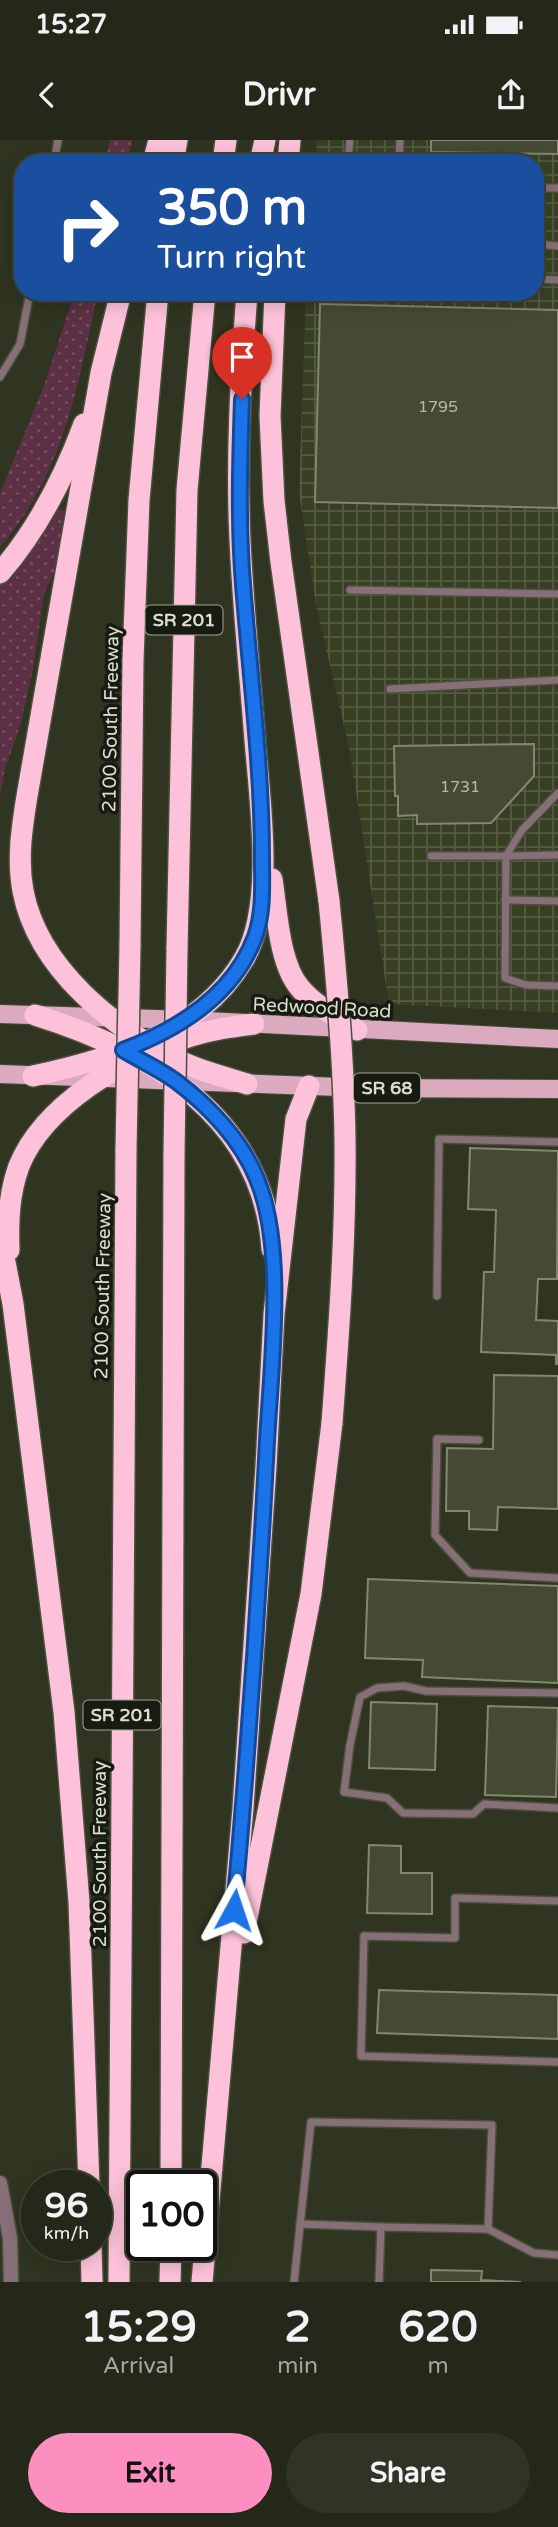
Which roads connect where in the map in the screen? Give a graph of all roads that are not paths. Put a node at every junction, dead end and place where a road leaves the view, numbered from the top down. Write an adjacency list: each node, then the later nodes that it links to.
1 (28, 301): 8 (lane)
2 (119, 301): 7 (highway)
3 (157, 301): 60 (highway, 2100 South Freeway / SR 201, bridge)
4 (204, 301): 50 (highway, SR 201, bridge)
5 (247, 301): 15 (highway)
6 (275, 301): 47 (highway, bridge)
7 (102, 373): 9 (highway); 24 (highway)
8 (0, 377)
9 (0, 573)
10 (351, 590): 11 (lane)
11 (558, 594)
12 (558, 680): 13 (lane)
13 (390, 689)
14 (558, 793): 18 (lane)
15 (262, 819): 25 (highway); 27 (highway)
16 (558, 855): 18 (lane)
17 (431, 856): 18 (lane)
18 (506, 856): 19 (lane)
19 (505, 900): 20 (lane); 21 (lane)
20 (558, 901)
21 (558, 986)
22 (0, 1014): 23 (main road, Redwood Road)
23 (35, 1015): 24 (main road, Redwood Road); 29 (highway)
24 (113, 1018): 25 (main road, Redwood Road); 29 (highway)
25 (186, 1020): 26 (main road, Redwood Road); 29 (highway)
26 (254, 1024): 27 (main road, Redwood Road); 29 (highway)
27 (357, 1030): 28 (main road, Redwood Road)
28 (558, 1039)
29 (142, 1050): 31 (highway); 32 (highway); 33 (highway); 34 (highway)
30 (0, 1074): 31 (main road, SR 68)
31 (33, 1076): 32 (main road, SR 68)
32 (103, 1078): 33 (main road, SR 68); 40 (highway)
33 (176, 1081): 34 (main road, SR 68); 41 (highway)
34 (247, 1084): 35 (main road, SR 68)
35 (309, 1086): 36 (main road, SR 68); 41 (highway)
36 (558, 1089)
37 (558, 1142): 39 (lane)
38 (0, 1236): 40 (highway)
39 (437, 1296)
40 (13, 1304): 49 (highway)
41 (274, 1314): 47 (highway)
42 (479, 1440): 43 (lane)
43 (558, 1578)
44 (558, 1693): 45 (lane)
45 (558, 1808)
46 (558, 1901): 48 (lane)
47 (223, 2038): 62 (highway)
48 (558, 2062)
49 (88, 2170)
50 (171, 2170)
51 (0, 2183): 58 (street)
52 (300, 2224): 53 (lane); 54 (lane); 63 (lane)
53 (382, 2227): 54 (lane); 64 (lane)
54 (488, 2229): 55 (lane)
55 (558, 2255)
56 (91, 2261): 59 (highway)
57 (171, 2261): 61 (highway)
58 (11, 2282)
59 (92, 2282)
60 (119, 2282)
61 (170, 2282)
62 (202, 2282)
63 (294, 2282)
64 (379, 2282)

